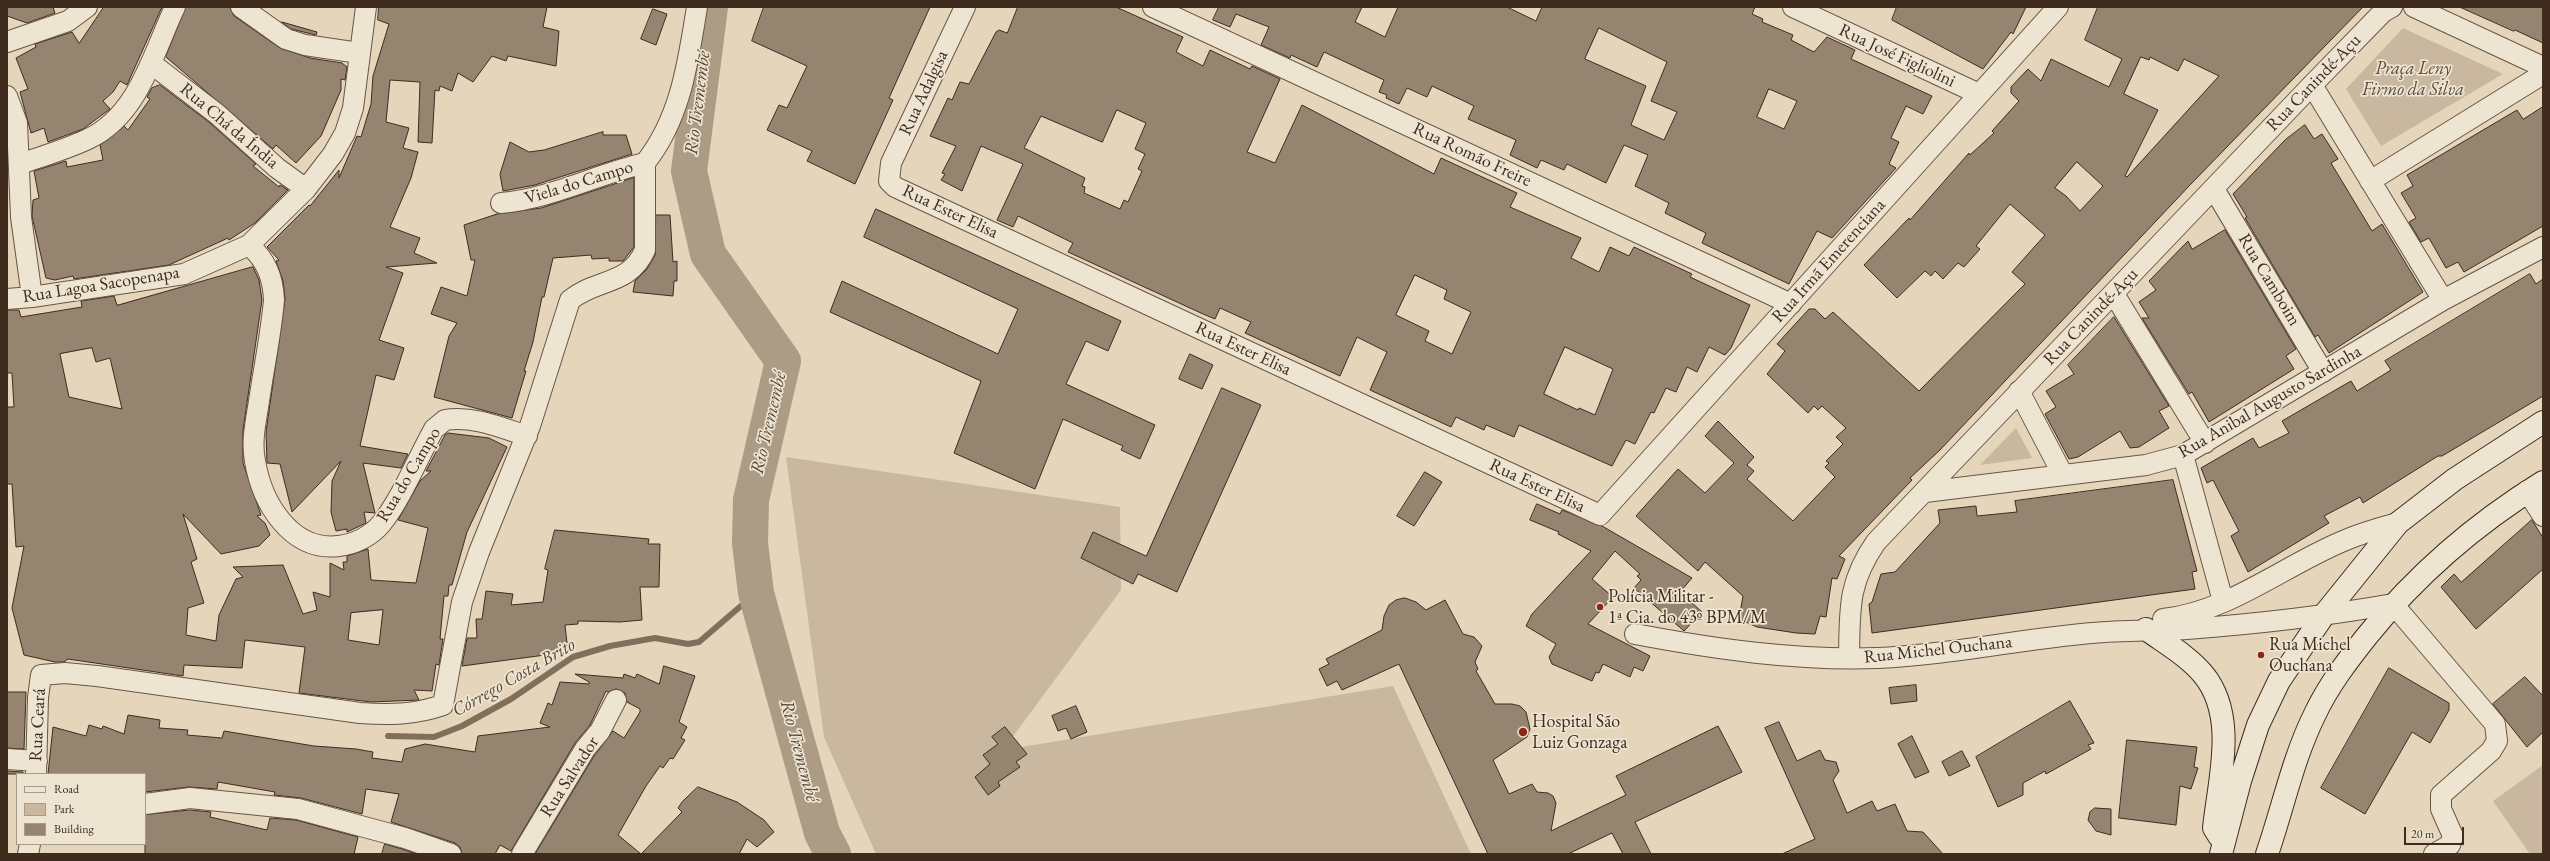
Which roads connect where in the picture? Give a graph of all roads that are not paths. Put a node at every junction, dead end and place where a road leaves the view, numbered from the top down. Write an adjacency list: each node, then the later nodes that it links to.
1 (87, 7): 12 (street)
2 (175, 7): 14 (street)
3 (241, 7): 13 (street)
4 (366, 7): 13 (street, Rua Lagoa Sacopenapa)
5 (697, 7): 20 (street)
6 (965, 7): 22 (street, Rua Adalgisa)
7 (1153, 7): 33 (street, Rua Romão Freire)
8 (1793, 7): 18 (street, Rua José Figliolini)
9 (2058, 7): 18 (street, Rua Irmã Emerenciana)
10 (2392, 7): 17 (street, Rua Canindé-Açu)
11 (2414, 7): 15 (street)
12 (7, 42)
13 (359, 53): 24 (street, Rua Lagoa Sacopenapa)
14 (152, 64): 21 (street); 24 (street, Rua Chá da Índia)
15 (2543, 67)
16 (2543, 74): 23 (street)
17 (2312, 85): 23 (street); 25 (street, Rua Canindé-Açu)
18 (1979, 94): 33 (street, Rua Irmã Emerenciana)
19 (7, 96): 21 (street)
20 (645, 163): 26 (street, Viela do Campo); 37 (street, Viela do Campo)
21 (20, 164): 30 (street)
22 (889, 181): 43 (street, Rua Ester Elisa)
23 (2370, 181): 32 (street)
24 (306, 189): 27 (street, Rua Lagoa Sacopenapa)
25 (2214, 189): 29 (street, Rua Canindé-Açu); 34 (street, Rua Camboim)
26 (501, 203)
27 (249, 245): 30 (street, Rua Lagoa Sacopenapa); 37 (street, Rua do Campo)
28 (2543, 247): 32 (street, Rua Anibal Augusto Sardinha)
29 (2114, 294): 35 (street, Rua Canindé-Açu); 38 (street)
30 (32, 297): 31 (street, Rua Lagoa Sacopenapa)
31 (7, 299)
32 (2443, 300): 34 (street, Rua Anibal Augusto Sardinha)
33 (1791, 304): 43 (street, Rua Irmã Emerenciana)
34 (2324, 372): 38 (street, Rua Anibal Augusto Sardinha)
35 (2019, 391): 40 (street); 42 (street, Rua Canindé-Açu)
36 (2543, 422): 45 (street)
37 (527, 436): 52 (street, Viela do Campo)
38 (2205, 443): 39 (street, Rua Anibal Augusto Sardinha)
39 (2184, 455): 40 (street, Rua Anibal Augusto Sardinha); 46 (street)
40 (2062, 475): 42 (street, Rua Anibal Augusto Sardinha)
41 (2535, 486): 44 (street); 47 (street)
42 (1925, 492): 51 (street, Rua Canindé-Açu)
43 (1600, 515)
44 (2543, 516)
45 (2398, 523): 46 (street, Rua Michel Ouchana); 48 (street)
46 (2223, 601): 49 (street, Rua Michel Ouchana)
47 (2393, 604): 48 (street, Rua Michel Ouchana); 60 (street); 61 (street)
48 (2323, 616): 49 (street, Rua Michel Ouchana); 57 (street)
49 (2146, 629): 51 (street, Rua Michel Ouchana); 57 (street)
50 (1635, 634): 51 (street, Rua Michel Ouchana)
51 (1849, 658)
52 (41, 675): 55 (street, Rua Ceará)
53 (616, 700): 59 (street, Rua Salvador)
54 (7, 759): 55 (street)
55 (36, 768)
56 (146, 804): 58 (street)
57 (2222, 848)
58 (451, 854)
59 (522, 854)
60 (2266, 854)
61 (2434, 854)

